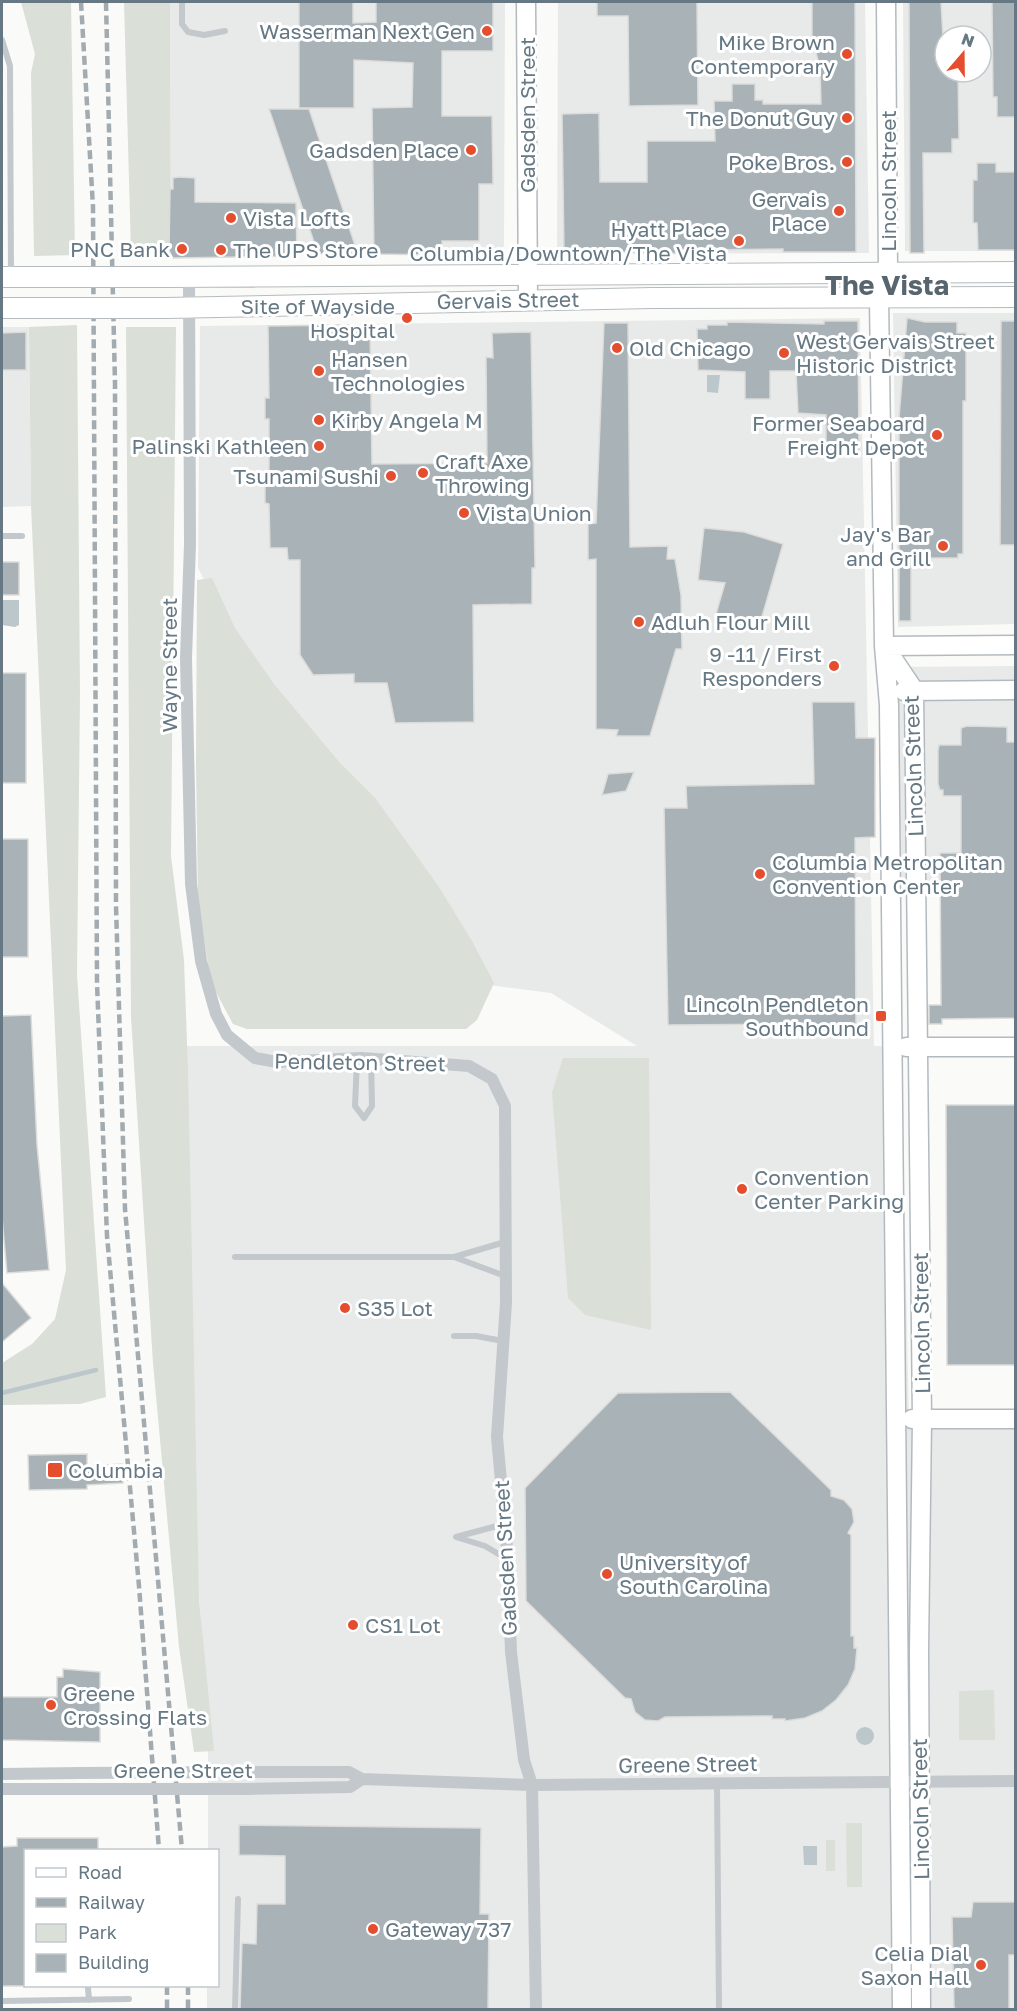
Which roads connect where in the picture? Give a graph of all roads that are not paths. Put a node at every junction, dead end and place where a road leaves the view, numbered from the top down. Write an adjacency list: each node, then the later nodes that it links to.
1 (182, 2): 4 (lane)
2 (526, 2): 10 (street, Gadsden Street)
3 (886, 2): 8 (street, Lincoln Street)
4 (225, 31)
5 (2, 40): 7 (lane)
6 (2, 228): 7 (lane)
7 (10, 228): 12 (lane)
8 (888, 272): 9 (main road, Gervais Street); 10 (main road, Gervais Street); 14 (street, Lincoln Street)
9 (1016, 272)
10 (528, 276): 11 (main road, Gervais Street); 15 (street, Gadsden Street)
11 (189, 277): 12 (main road, Gervais Street, bridge); 16 (street, Wayne Street)
12 (6, 278)
13 (1016, 297): 14 (main road, Gervais Street)
14 (879, 298): 15 (main road, Gervais Street); 21 (street, Lincoln Street)
15 (528, 300): 16 (main road, Gervais Street)
16 (189, 307): 17 (main road, Gervais Street, bridge); 25 (street, Wayne Street)
17 (2, 308)
18 (2, 536): 19 (lane)
19 (22, 536)
20 (1016, 645): 21 (street)
21 (884, 646): 22 (street, Lincoln Street); 24 (street, Lincoln Street)
22 (914, 690): 23 (street); 24 (street); 27 (street, Lincoln Street)
23 (1016, 690)
24 (887, 691): 26 (street, Lincoln Street)
25 (234, 1044): 29 (street, Pendleton Street)
26 (892, 1047): 27 (street); 40 (street, Lincoln Street)
27 (916, 1047): 28 (street); 38 (street, Lincoln Street)
28 (1016, 1047)
29 (357, 1059): 30 (street, Pendleton Street); 30 (lane)
30 (371, 1059): 31 (street, Pendleton Street)
31 (504, 1106): 32 (street, Gadsden Street)
32 (505, 1242): 34 (lane); 35 (street, Gadsden Street)
33 (235, 1257): 34 (lane)
34 (454, 1257): 35 (lane)
35 (505, 1276): 37 (street, Gadsden Street)
36 (454, 1336): 37 (lane)
37 (504, 1341): 41 (street, Gadsden Street)
38 (922, 1419): 39 (street); 40 (street); 47 (street, Lincoln Street)
39 (1016, 1419)
40 (895, 1420): 46 (street, Lincoln Street)
41 (505, 1524): 42 (street, Gadsden Street); 42 (lane)
42 (507, 1559): 49 (street, Gadsden Street)
43 (2, 1774): 44 (street, Greene Street, bridge)
44 (362, 1779): 49 (street, Greene Street); 50 (street, Greene Street, bridge)
45 (1016, 1781): 47 (street, Greene Street)
46 (900, 1782): 47 (street, Greene Street); 48 (street, Greene Street); 59 (street, Lincoln Street)
47 (920, 1782): 60 (street, Lincoln Street)
48 (717, 1783): 49 (street, Greene Street); 58 (lane)
49 (532, 1785): 57 (street, Gadsden Street)
50 (2, 1789)
51 (238, 1899): 56 (lane)
52 (88, 1988): 54 (lane)
53 (129, 1999): 54 (lane)
54 (88, 2000): 55 (lane)
55 (2, 2001)
56 (235, 2010)
57 (536, 2010)
58 (719, 2010)
59 (902, 2010)
60 (921, 2010)

